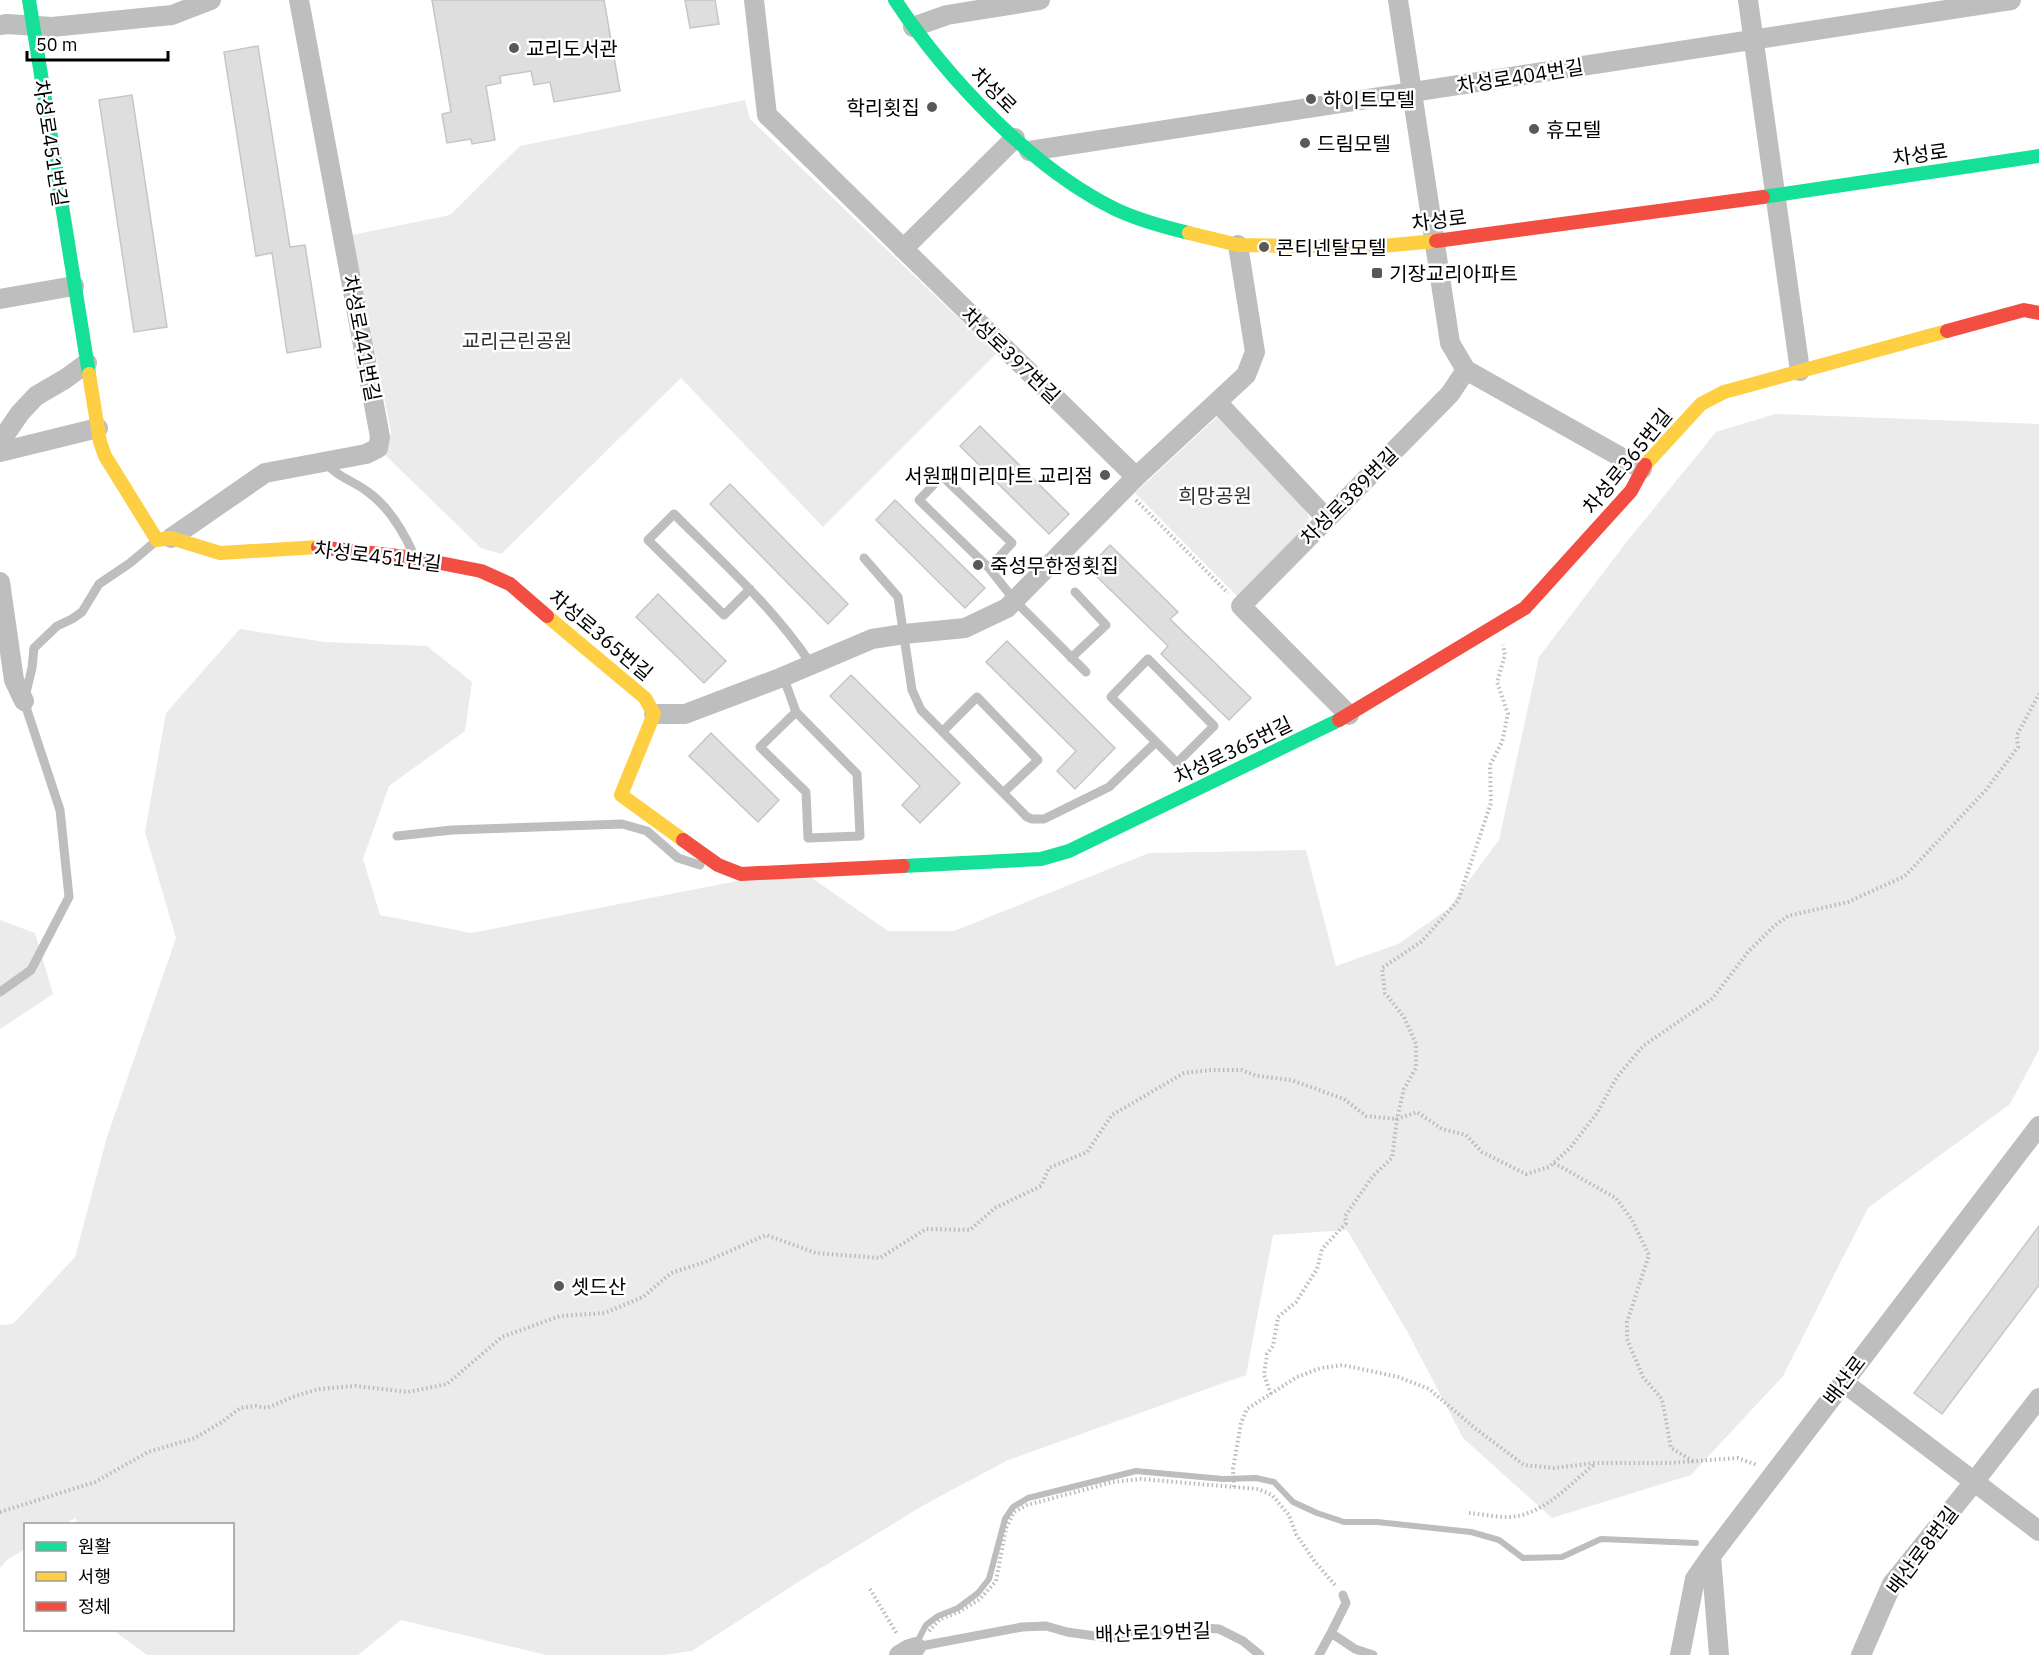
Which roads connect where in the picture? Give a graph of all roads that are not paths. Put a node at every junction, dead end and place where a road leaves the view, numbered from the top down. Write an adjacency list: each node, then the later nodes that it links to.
1 (29, 0): 13 (street, 차성로451번길)
2 (211, 0): 11 (street)
3 (299, 0): 33 (street, 차성로441번길)
4 (754, 0): 22 (street, 차성로397번길)
5 (895, 0): 14 (street, 차성로)
6 (1040, 0): 10 (street)
7 (1398, 0): 16 (street)
8 (1748, 0): 15 (street)
9 (2011, 0): 15 (street, 차성로404번길)
10 (1012, 2): 14 (street)
11 (170, 8): 13 (street)
12 (0, 25): 13 (street)
13 (32, 27): 23 (street, 차성로451번길)
14 (913, 27): 17 (street, 차성로)
15 (1754, 40): 16 (street, 차성로404번길); 19 (street)
16 (1412, 93): 17 (street, 차성로404번길); 20 (street)
17 (1022, 144): 21 (street, 차성로); 22 (street)
18 (2039, 156): 19 (street, 차성로)
19 (1775, 195): 20 (street, 차성로); 28 (street)
20 (1434, 241): 21 (street, 차성로); 27 (street)
21 (1238, 245): 29 (street)
22 (903, 249): 35 (street, 차성로397번길)
23 (74, 286): 24 (street); 26 (street, 차성로451번길)
24 (0, 299)
25 (2039, 313): 28 (street, 차성로365번길)
26 (87, 363): 30 (street, 차성로451번길); 31 (street)
27 (1466, 370): 34 (street); 36 (street, 차성로389번길)
28 (1800, 371): 34 (street, 차성로365번길)
29 (1217, 402): 35 (street); 36 (street)
30 (98, 428): 32 (street); 37 (street, 차성로451번길)
31 (0, 442)
32 (0, 452)
33 (326, 462): 37 (street, 차성로441번길); 38 (lane)
34 (1642, 469): 54 (street, 차성로365번길)
35 (1130, 483): 45 (street)
36 (1327, 519): 54 (street, 차성로389번길)
37 (164, 539): 38 (street, 차성로451번길); 51 (lane)
38 (415, 558): 42 (street, 차성로451번길)
39 (864, 558): 46 (lane)
40 (989, 568): 40 (lane); 45 (lane)
41 (0, 582): 51 (street)
42 (510, 584): 53 (street, 차성로365번길)
43 (750, 589): 43 (lane); 48 (lane)
44 (1074, 592): 47 (lane)
45 (1015, 601): 46 (street); 47 (lane)
46 (904, 634): 48 (street); 55 (lane)
47 (1071, 658): 49 (lane)
48 (811, 664): 50 (street)
49 (1086, 672)
50 (783, 676): 52 (lane); 53 (street)
51 (24, 701): 60 (lane)
52 (796, 712): 52 (lane)
53 (654, 714): 59 (street, 차성로365번길)
54 (1349, 714): 59 (street, 차성로365번길)
55 (943, 731): 57 (lane); 57 (lane)
56 (1156, 742): 56 (lane); 57 (lane)
57 (1003, 793)
58 (397, 836): 59 (lane)
59 (718, 865)
60 (0, 992)
61 (2039, 1126): 62 (street, 배산로)
62 (1843, 1382): 64 (street); 66 (street, 배산로)
63 (2039, 1398): 64 (street, 배산로8번길)
64 (1974, 1482): 65 (street); 75 (street, 배산로8번길)
65 (2039, 1531)
66 (1711, 1556): 73 (street); 74 (street)
67 (1343, 1595): 68 (lane)
68 (1331, 1633): 71 (lane); 72 (lane)
69 (911, 1649): 70 (lane, 배산로19번길)
70 (1260, 1655)
71 (1319, 1655)
72 (1373, 1655)
73 (1680, 1655)
74 (1719, 1655)
75 (1861, 1655)

